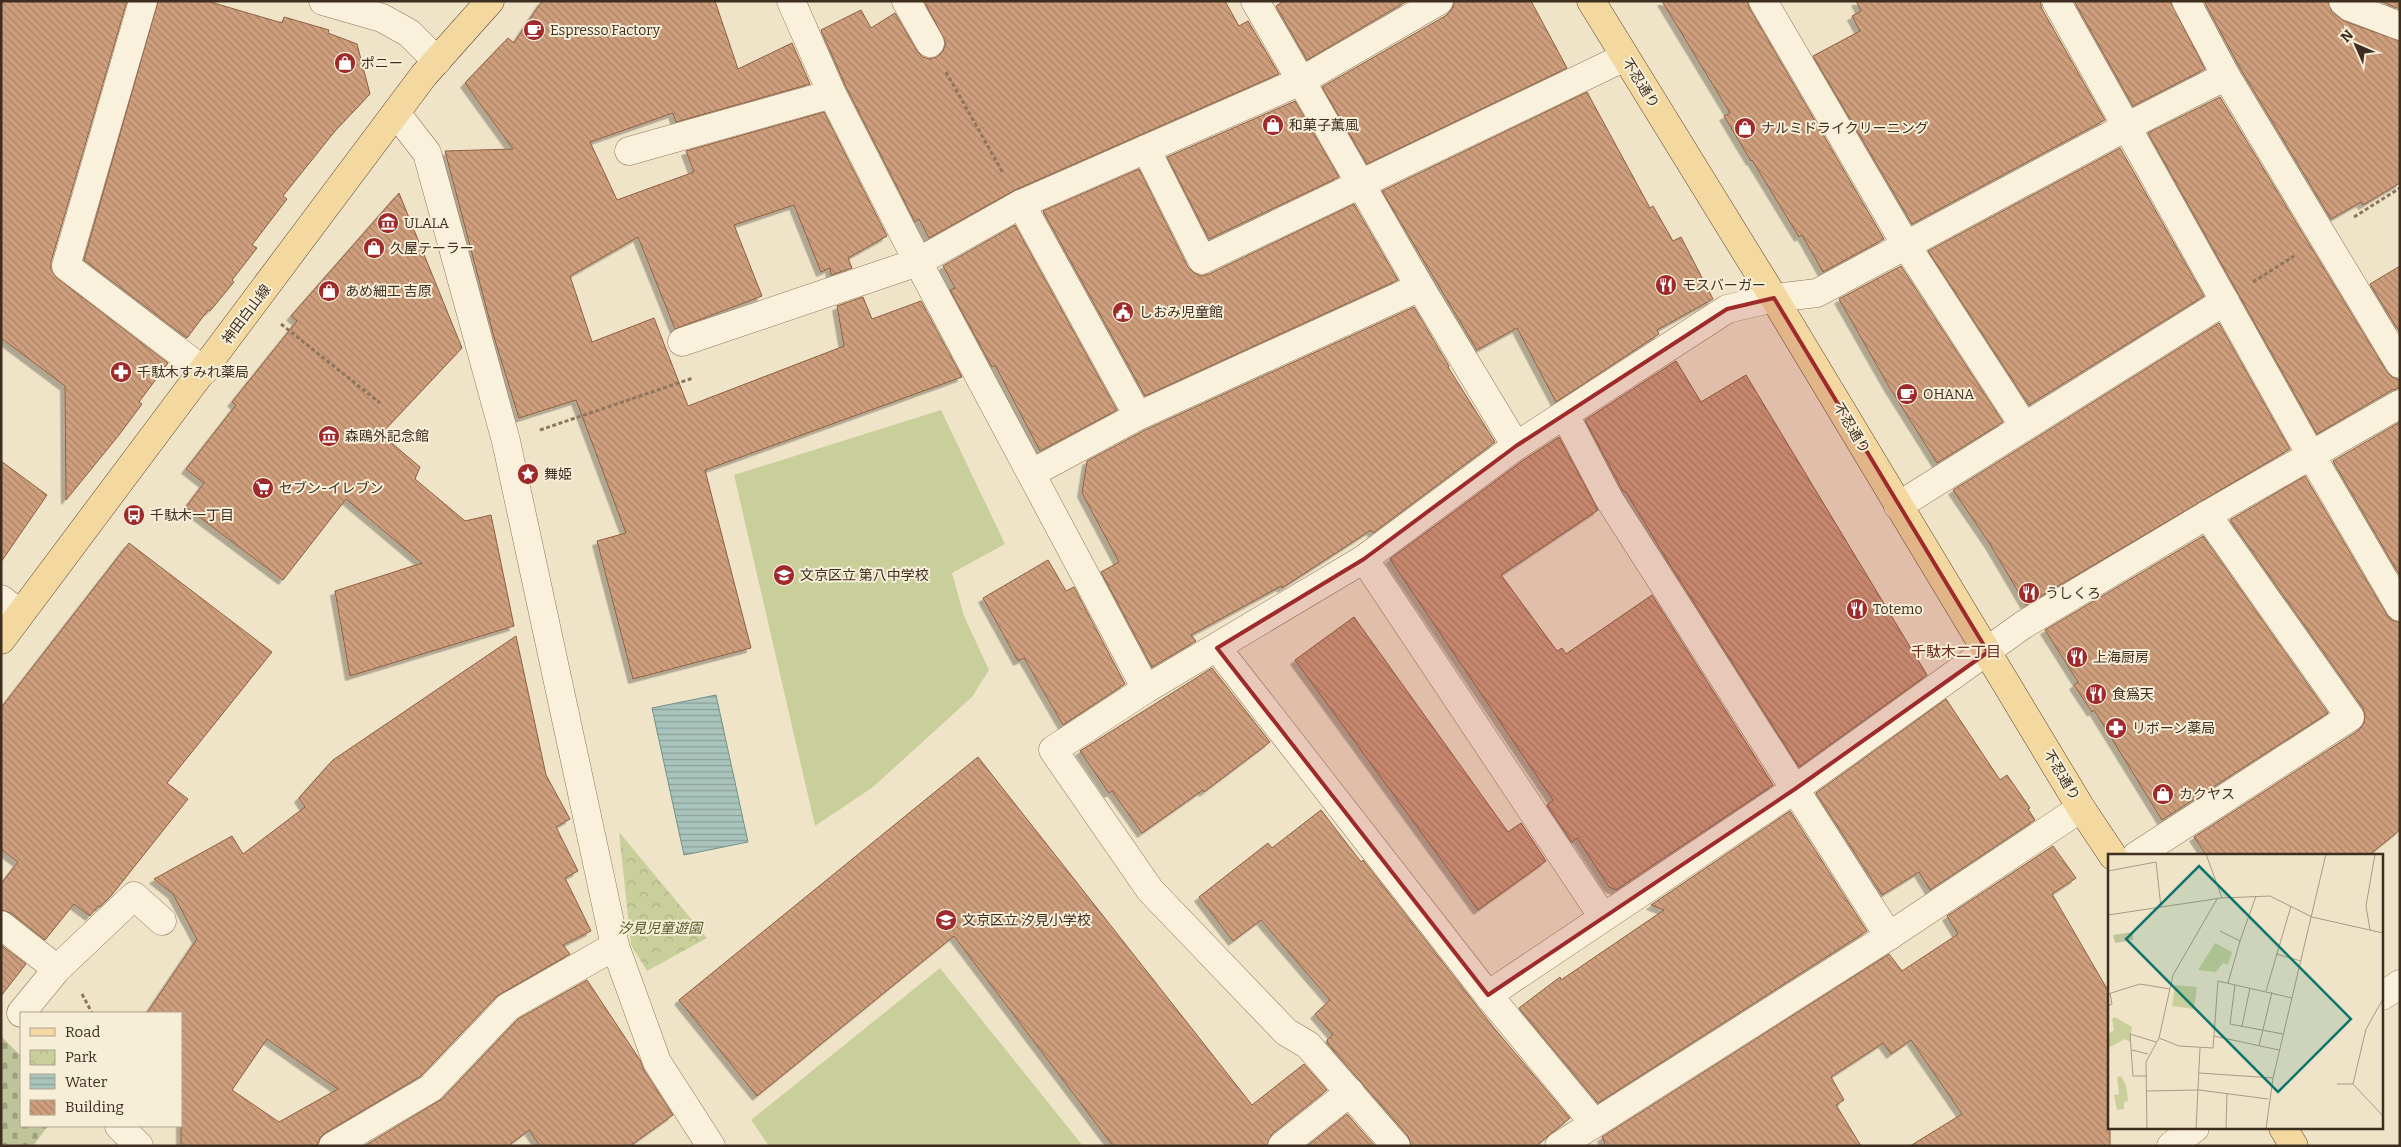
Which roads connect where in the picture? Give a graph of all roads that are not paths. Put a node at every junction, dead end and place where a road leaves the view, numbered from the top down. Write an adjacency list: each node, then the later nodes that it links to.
1 (143, 1): 33 (street)
2 (323, 1): 16 (street)
3 (490, 1): 16 (main road, 神田白山線)
4 (791, 1): 19 (street)
5 (906, 1): 14 (street)
6 (1255, 1): 18 (street)
7 (1439, 1): 18 (street)
8 (1590, 1): 15 (main road, 不忍通り)
9 (1763, 1): 26 (street)
10 (2056, 1): 21 (street)
11 (2186, 1): 17 (street)
12 (2343, 1): 13 (street)
13 (2400, 26)
14 (930, 43)
15 (1625, 57): 24 (street); 29 (main road, 不忍通り)
16 (437, 61): 20 (main road, 神田白山線)
17 (2226, 76): 21 (street); 32 (street)
18 (1301, 81): 22 (street); 24 (street)
19 (832, 94): 23 (street); 27 (street)
20 (396, 113): 33 (main road, 神田白山線); 58 (street)
21 (2126, 127): 26 (street); 30 (street)
22 (1146, 149): 24 (street); 25 (street)
23 (629, 151)
24 (1361, 184): 28 (street)
25 (1021, 204): 27 (street); 36 (street)
26 (1906, 245): 29 (street); 37 (street)
27 (918, 262): 31 (street); 40 (street)
28 (1420, 287): 36 (street); 38 (street)
29 (1774, 298): 35 (street); 41 (main road, 不忍通り)
30 (2225, 301): 37 (street); 39 (street)
31 (682, 342)
32 (2400, 364)
33 (204, 372): 44 (main road, 神田白山線)
34 (2400, 404): 39 (street)
35 (1565, 415): 38 (street); 50 (street)
36 (1138, 416): 40 (street)
37 (2024, 426): 41 (street)
38 (1516, 446): 43 (street)
39 (2310, 455): 42 (street); 45 (street)
40 (1032, 473): 49 (street)
41 (1898, 506): 48 (main road, 不忍通り)
42 (2206, 515): 48 (street); 53 (street)
43 (1364, 559): 47 (street); 54 (street)
44 (11, 607): 46 (main road, 神田白山線)
45 (2400, 607)
46 (1, 640)
47 (1217, 648): 49 (street); 61 (street)
48 (1988, 652): 50 (street); 51 (main road, 不忍通り)
49 (1146, 689): 66 (street)
50 (1796, 789): 54 (street); 57 (street)
51 (2081, 808): 52 (main road, 不忍通り); 57 (street)
52 (2112, 854)
53 (2139, 854)
54 (1603, 917): 61 (street)
55 (162, 921): 59 (street)
56 (1, 925): 59 (street)
57 (1889, 936): 67 (street)
58 (615, 946): 72 (street); 73 (street)
59 (56, 970): 63 (street)
60 (2400, 984): 62 (street)
61 (1488, 995): 67 (street)
62 (2384, 995)
63 (22, 1012)
64 (20, 1014): 65 (street)
65 (20, 1030)
66 (1350, 1092): 74 (street); 75 (street)
67 (1594, 1123): 76 (street)
68 (120, 1127): 71 (street)
69 (2192, 1130): 77 (street)
70 (2284, 1130): 78 (main road)
71 (139, 1146)
72 (333, 1146)
73 (711, 1146)
74 (1282, 1146)
75 (1396, 1146)
76 (1559, 1146)
77 (2170, 1146)
78 (2294, 1146)

